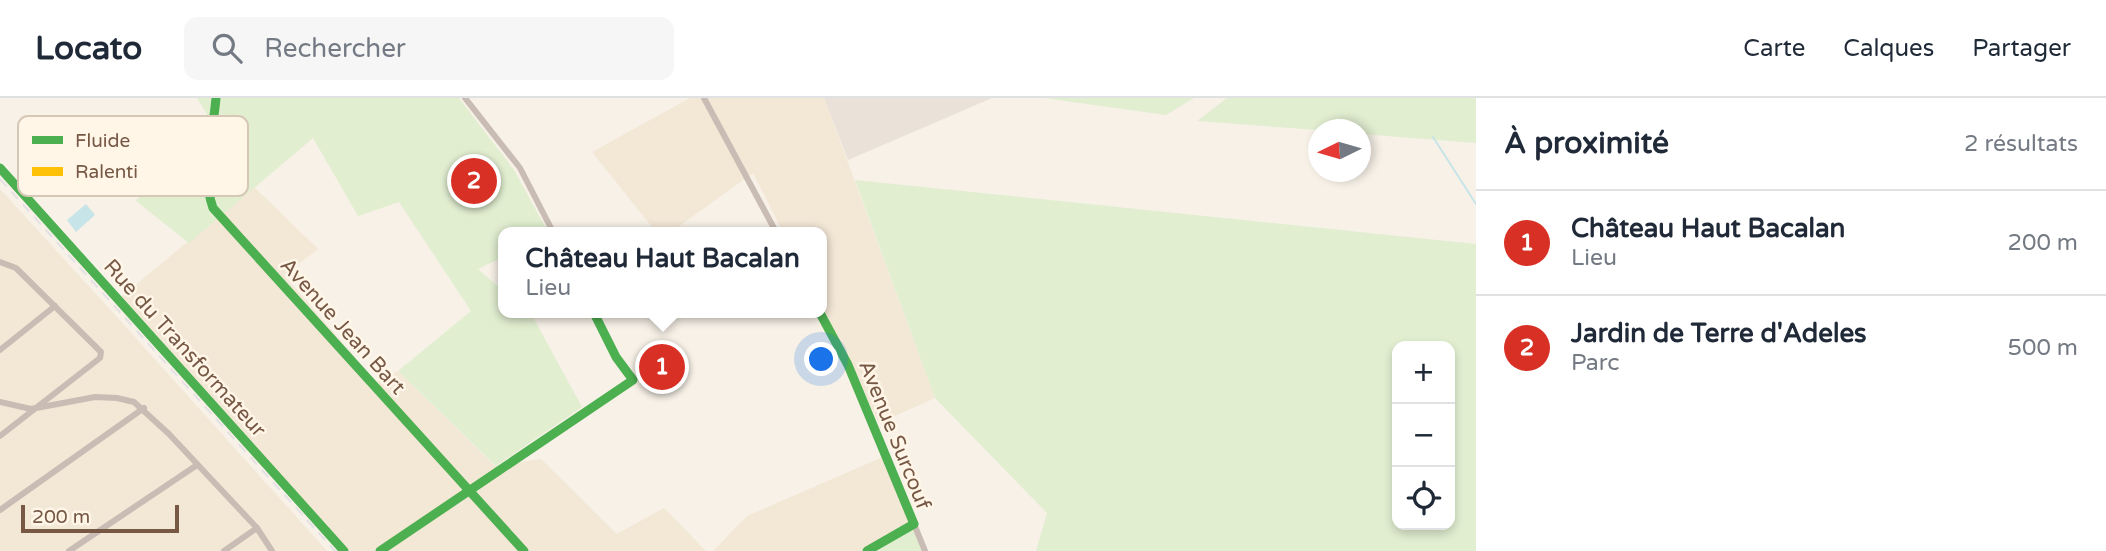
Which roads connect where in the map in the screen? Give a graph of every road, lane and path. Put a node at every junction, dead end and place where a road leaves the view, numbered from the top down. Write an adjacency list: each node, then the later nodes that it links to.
1 (216, 98): 4 (street, Avenue Jean Bart)
2 (465, 98): 9 (street)
3 (704, 98): 10 (street)
4 (213, 116)
5 (0, 168): 6 (street, Rue du Transformateur)
6 (18, 188)
7 (25, 196): 28 (street, Rue du Transformateur)
8 (208, 196): 21 (street, Avenue Jean Bart)
9 (550, 227)
10 (773, 227)
11 (0, 262): 12 (street)
12 (55, 306): 15 (street); 17 (street)
13 (597, 318): 21 (street)
14 (823, 318): 23 (street, Avenue Surcouf)
15 (0, 350)
16 (0, 402): 17 (street)
17 (38, 406): 18 (street); 19 (street)
18 (144, 408): 20 (street); 22 (street)
19 (0, 436)
20 (197, 465): 24 (street); 25 (street)
21 (470, 491): 29 (street); 30 (street, Avenue Jean Bart)
22 (0, 510)
23 (914, 524): 31 (street, Avenue Surcouf); 32 (street)
24 (257, 528): 26 (street); 27 (street)
25 (69, 551)
26 (224, 551)
27 (272, 551)
28 (344, 551)
29 (380, 551)
30 (524, 551)
31 (867, 551)
32 (925, 551)

